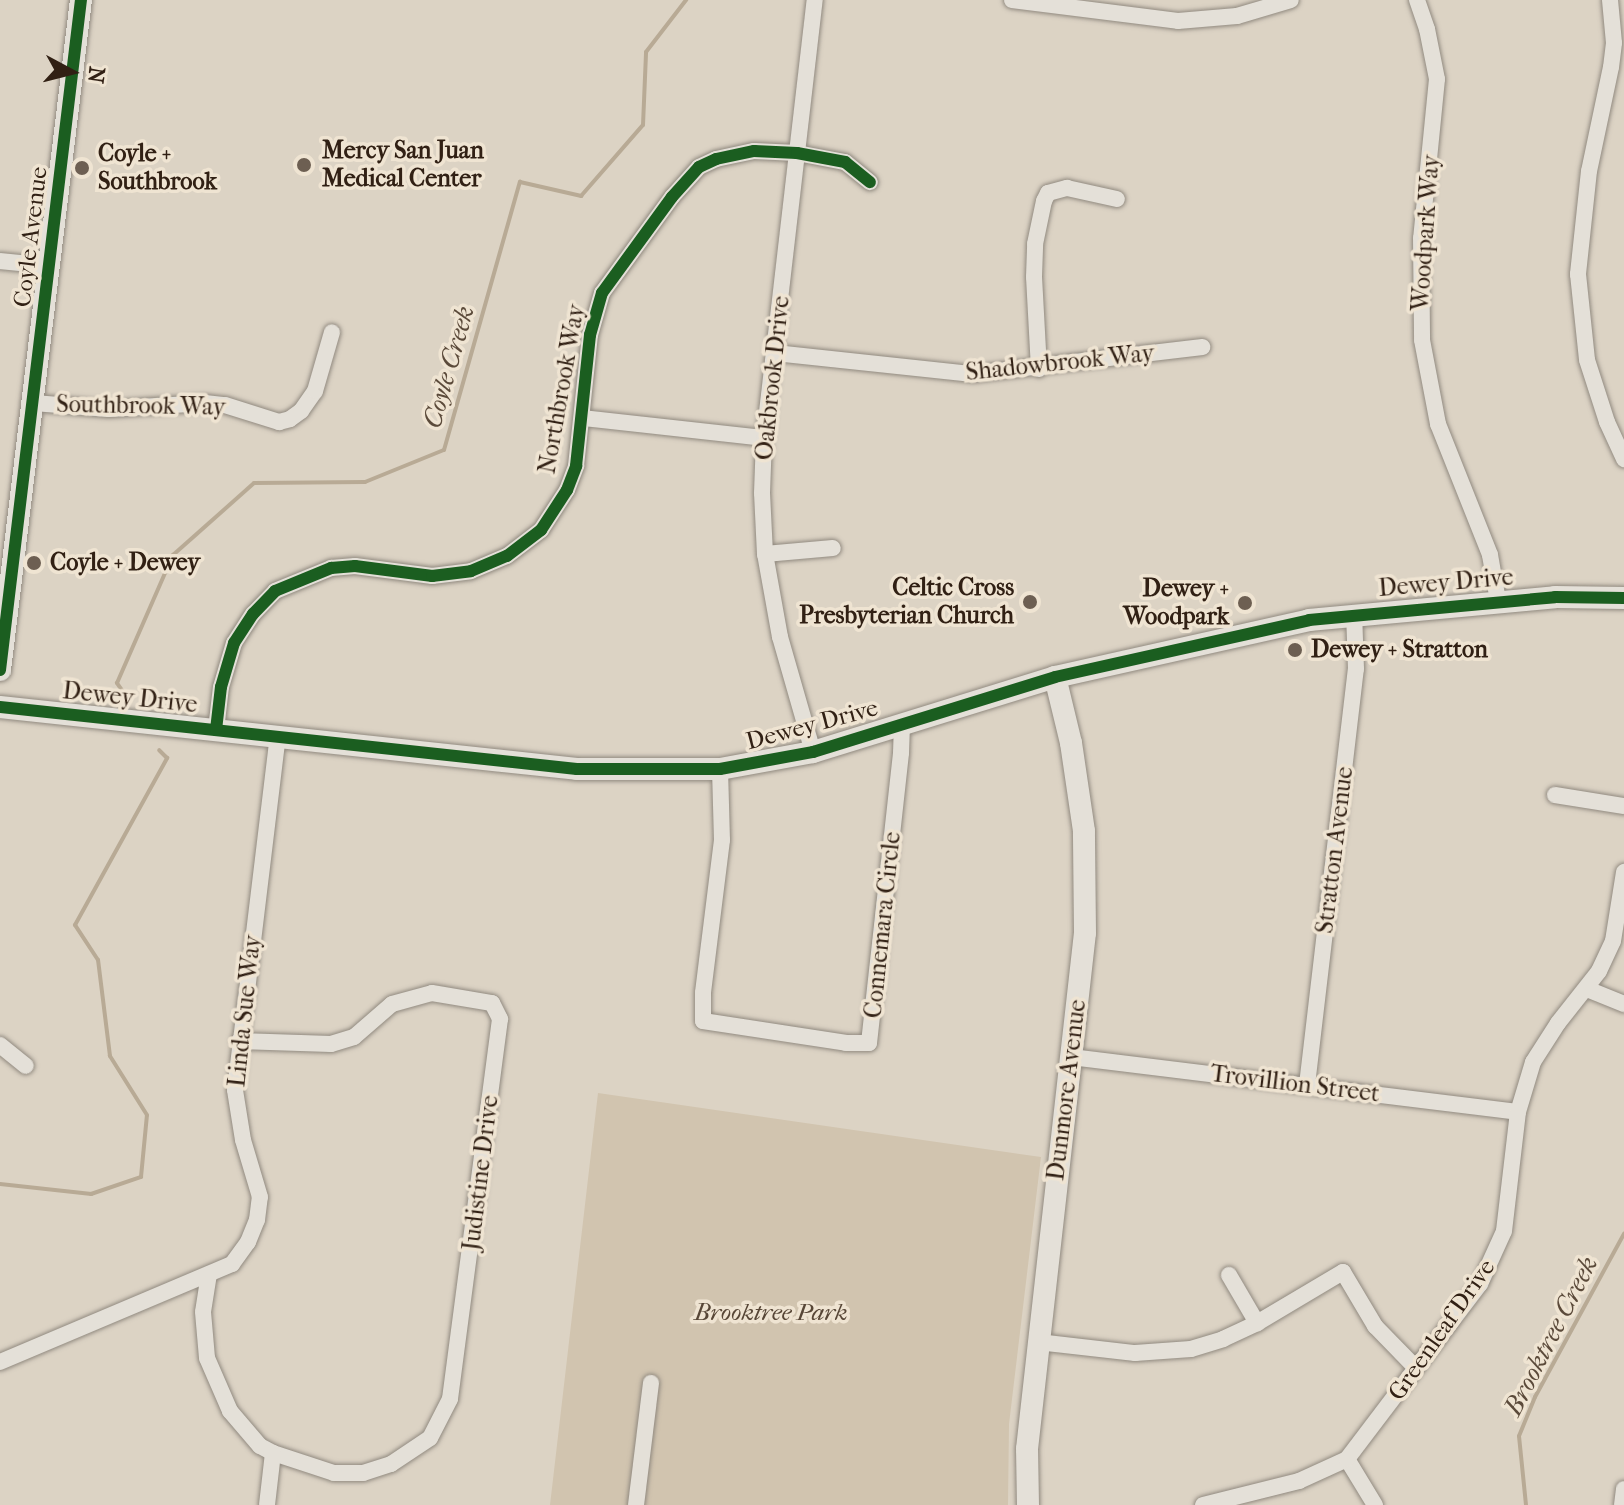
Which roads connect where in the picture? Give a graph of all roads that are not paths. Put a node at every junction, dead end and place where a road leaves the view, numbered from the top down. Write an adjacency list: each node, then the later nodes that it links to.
1 (81, 0): 13 (main road, Coyle Avenue)
2 (815, 0): 9 (street, Oakbrook Drive)
3 (1012, 0): 8 (street)
4 (1148, 0): 8 (street)
5 (1291, 0): 8 (street)
6 (1417, 0): 25 (street, Woodpark Way)
7 (1610, 0): 21 (street)
8 (1145, 18)
9 (797, 153): 10 (street, Northbrook Way); 16 (street, Oakbrook Drive); 19 (street, Northbrook Way)
10 (870, 182)
11 (1117, 199): 17 (street)
12 (0, 261): 13 (street)
13 (50, 266): 18 (main road, Coyle Avenue)
14 (332, 332): 18 (street, Southbrook Way)
15 (1202, 347): 17 (street, Shadowbrook Way)
16 (775, 353): 17 (street, Shadowbrook Way); 20 (street, Oakbrook Drive)
17 (1039, 369)
18 (34, 403): 27 (main road, Coyle Avenue)
19 (583, 418): 20 (street); 31 (street, Northbrook Way)
20 (764, 438): 23 (street, Oakbrook Drive)
21 (1624, 459)
22 (833, 548): 23 (street)
23 (765, 554): 33 (street, Oakbrook Drive)
24 (1624, 598): 25 (main road, Dewey Drive)
25 (1498, 601): 26 (main road, Dewey Drive)
26 (1354, 613): 28 (main road, Dewey Drive); 44 (street, Stratton Avenue)
27 (0, 670)
28 (1055, 677): 30 (main road, Dewey Drive); 42 (main road, Dunmore Avenue)
29 (0, 707): 31 (main road, Dewey Drive)
30 (902, 723): 33 (main road, Dewey Drive); 34 (street, Connemara Circle)
31 (216, 730): 32 (main road, Dewey Drive)
32 (278, 737): 34 (main road, Dewey Drive); 40 (street, Linda Sue Way)
33 (813, 752): 34 (main road, Dewey Drive)
34 (720, 769)
35 (1555, 795): 36 (street)
36 (1624, 806)
37 (1624, 872): 38 (street, Greenleaf Drive)
38 (1587, 989): 39 (street); 45 (street, Greenleaf Drive)
39 (1624, 1004)
40 (239, 1041): 46 (street, Linda Sue Way); 53 (street, Judistine Drive)
41 (0, 1045): 43 (street)
42 (1071, 1057): 44 (street, Trovillion Street); 49 (main road, Dunmore Avenue)
43 (26, 1066)
44 (1307, 1085): 45 (street, Trovillion Street)
45 (1518, 1112): 51 (street, Greenleaf Drive)
46 (209, 1274): 50 (street, Linda Sue Way); 53 (street)
47 (1229, 1275): 48 (street)
48 (1257, 1323): 49 (street); 51 (street)
49 (1038, 1342): 58 (main road, Dunmore Avenue)
50 (0, 1362)
51 (1415, 1367): 54 (street, Greenleaf Drive)
52 (651, 1383): 57 (street)
53 (273, 1453): 56 (street)
54 (1347, 1459): 59 (street, Greenleaf Drive); 60 (street)
55 (1624, 1489): 61 (street)
56 (267, 1505)
57 (636, 1505)
58 (1028, 1505)
59 (1203, 1505)
60 (1375, 1505)
61 (1622, 1505)

